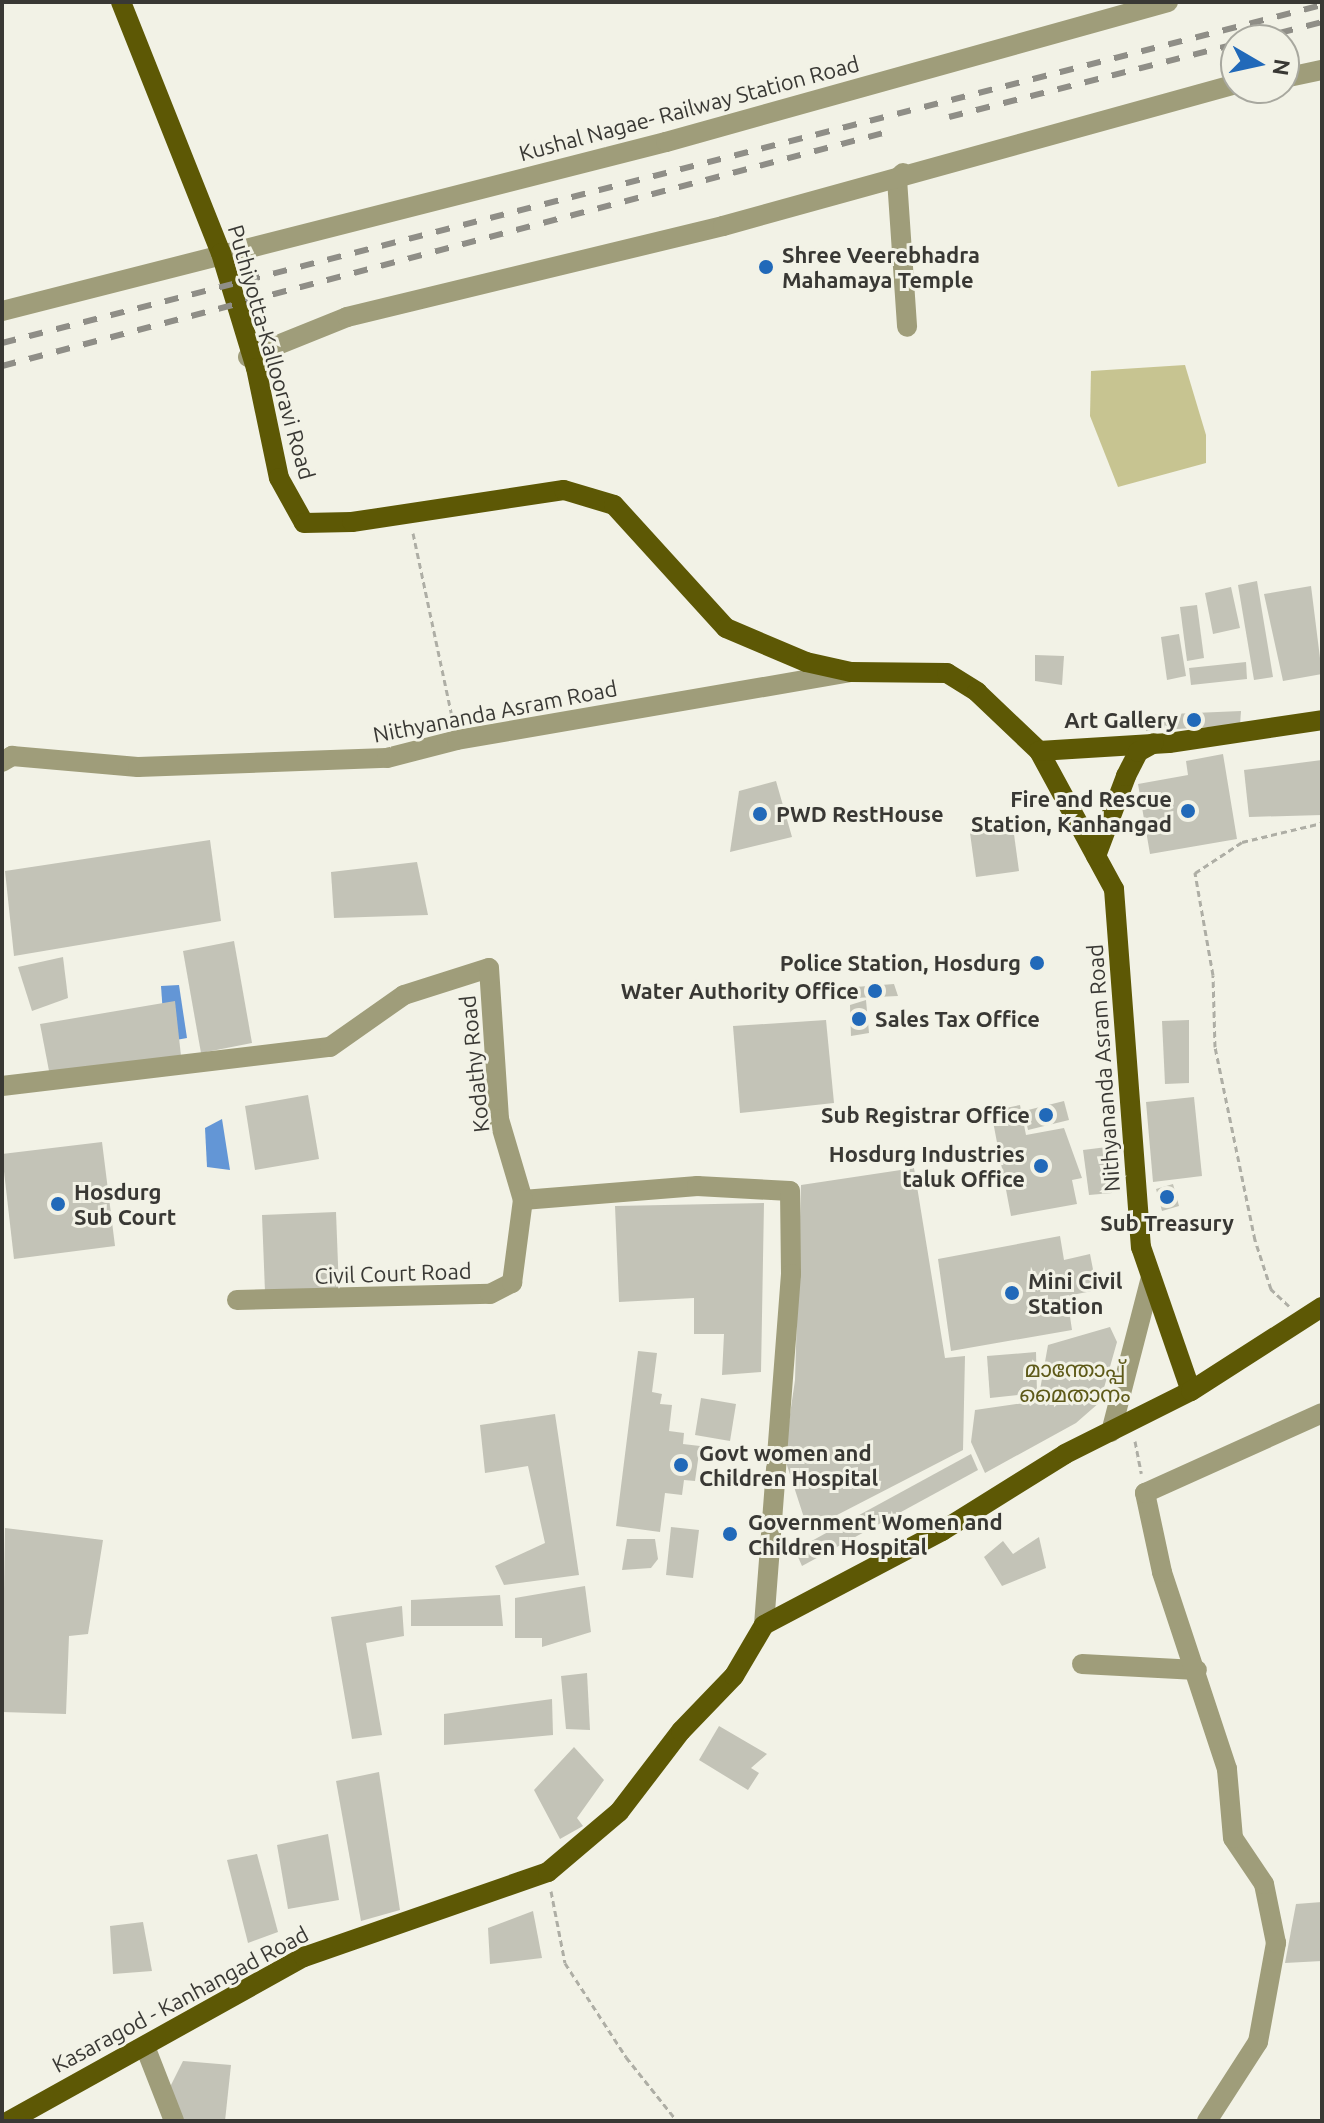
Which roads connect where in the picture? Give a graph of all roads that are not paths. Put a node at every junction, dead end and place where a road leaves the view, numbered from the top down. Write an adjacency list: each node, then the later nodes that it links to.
1 (121, 2): 7 (main road, Puthiyotta-Kallooravi Road)
2 (1168, 2): 7 (street, Kushal Nagae- Railway Station Road)
3 (1322, 70): 4 (street)
4 (1300, 75)
5 (1220, 88): 6 (street)
6 (903, 173): 9 (street); 10 (street)
7 (221, 253): 8 (street, Kushal Nagae- Railway Station Road); 10 (main road, Puthiyotta-Kallooravi Road)
8 (2, 311)
9 (907, 327)
10 (248, 357): 11 (main road, Puthiyotta-Kallooravi Road)
11 (851, 672): 14 (main road, Puthiyotta-Kallooravi Road); 15 (street, Nithyananda Asram Road)
12 (1322, 720): 13 (main road)
13 (1154, 743): 14 (main road); 16 (main road)
14 (1039, 751): 16 (main road, Nithyananda Asram Road)
15 (2, 762)
16 (1096, 856): 19 (main road, Nithyananda Asram Road)
17 (2, 1086): 18 (street, Kodathy Road)
18 (523, 1200): 20 (street, Civil Court Road); 25 (street)
19 (1151, 1277): 22 (main road, Nithyananda Asram Road); 24 (street)
20 (237, 1300)
21 (1322, 1307): 22 (main road)
22 (1191, 1391): 24 (main road)
23 (1322, 1413): 27 (street)
24 (1111, 1432): 25 (main road)
25 (764, 1625): 28 (main road, Kasaragod - Kanhangad Road)
26 (1082, 1664): 27 (street)
27 (1197, 1670): 31 (street)
28 (146, 2049): 29 (main road, Kasaragod - Kanhangad Road); 30 (street)
29 (9, 2121)
30 (174, 2121)
31 (1207, 2121)

